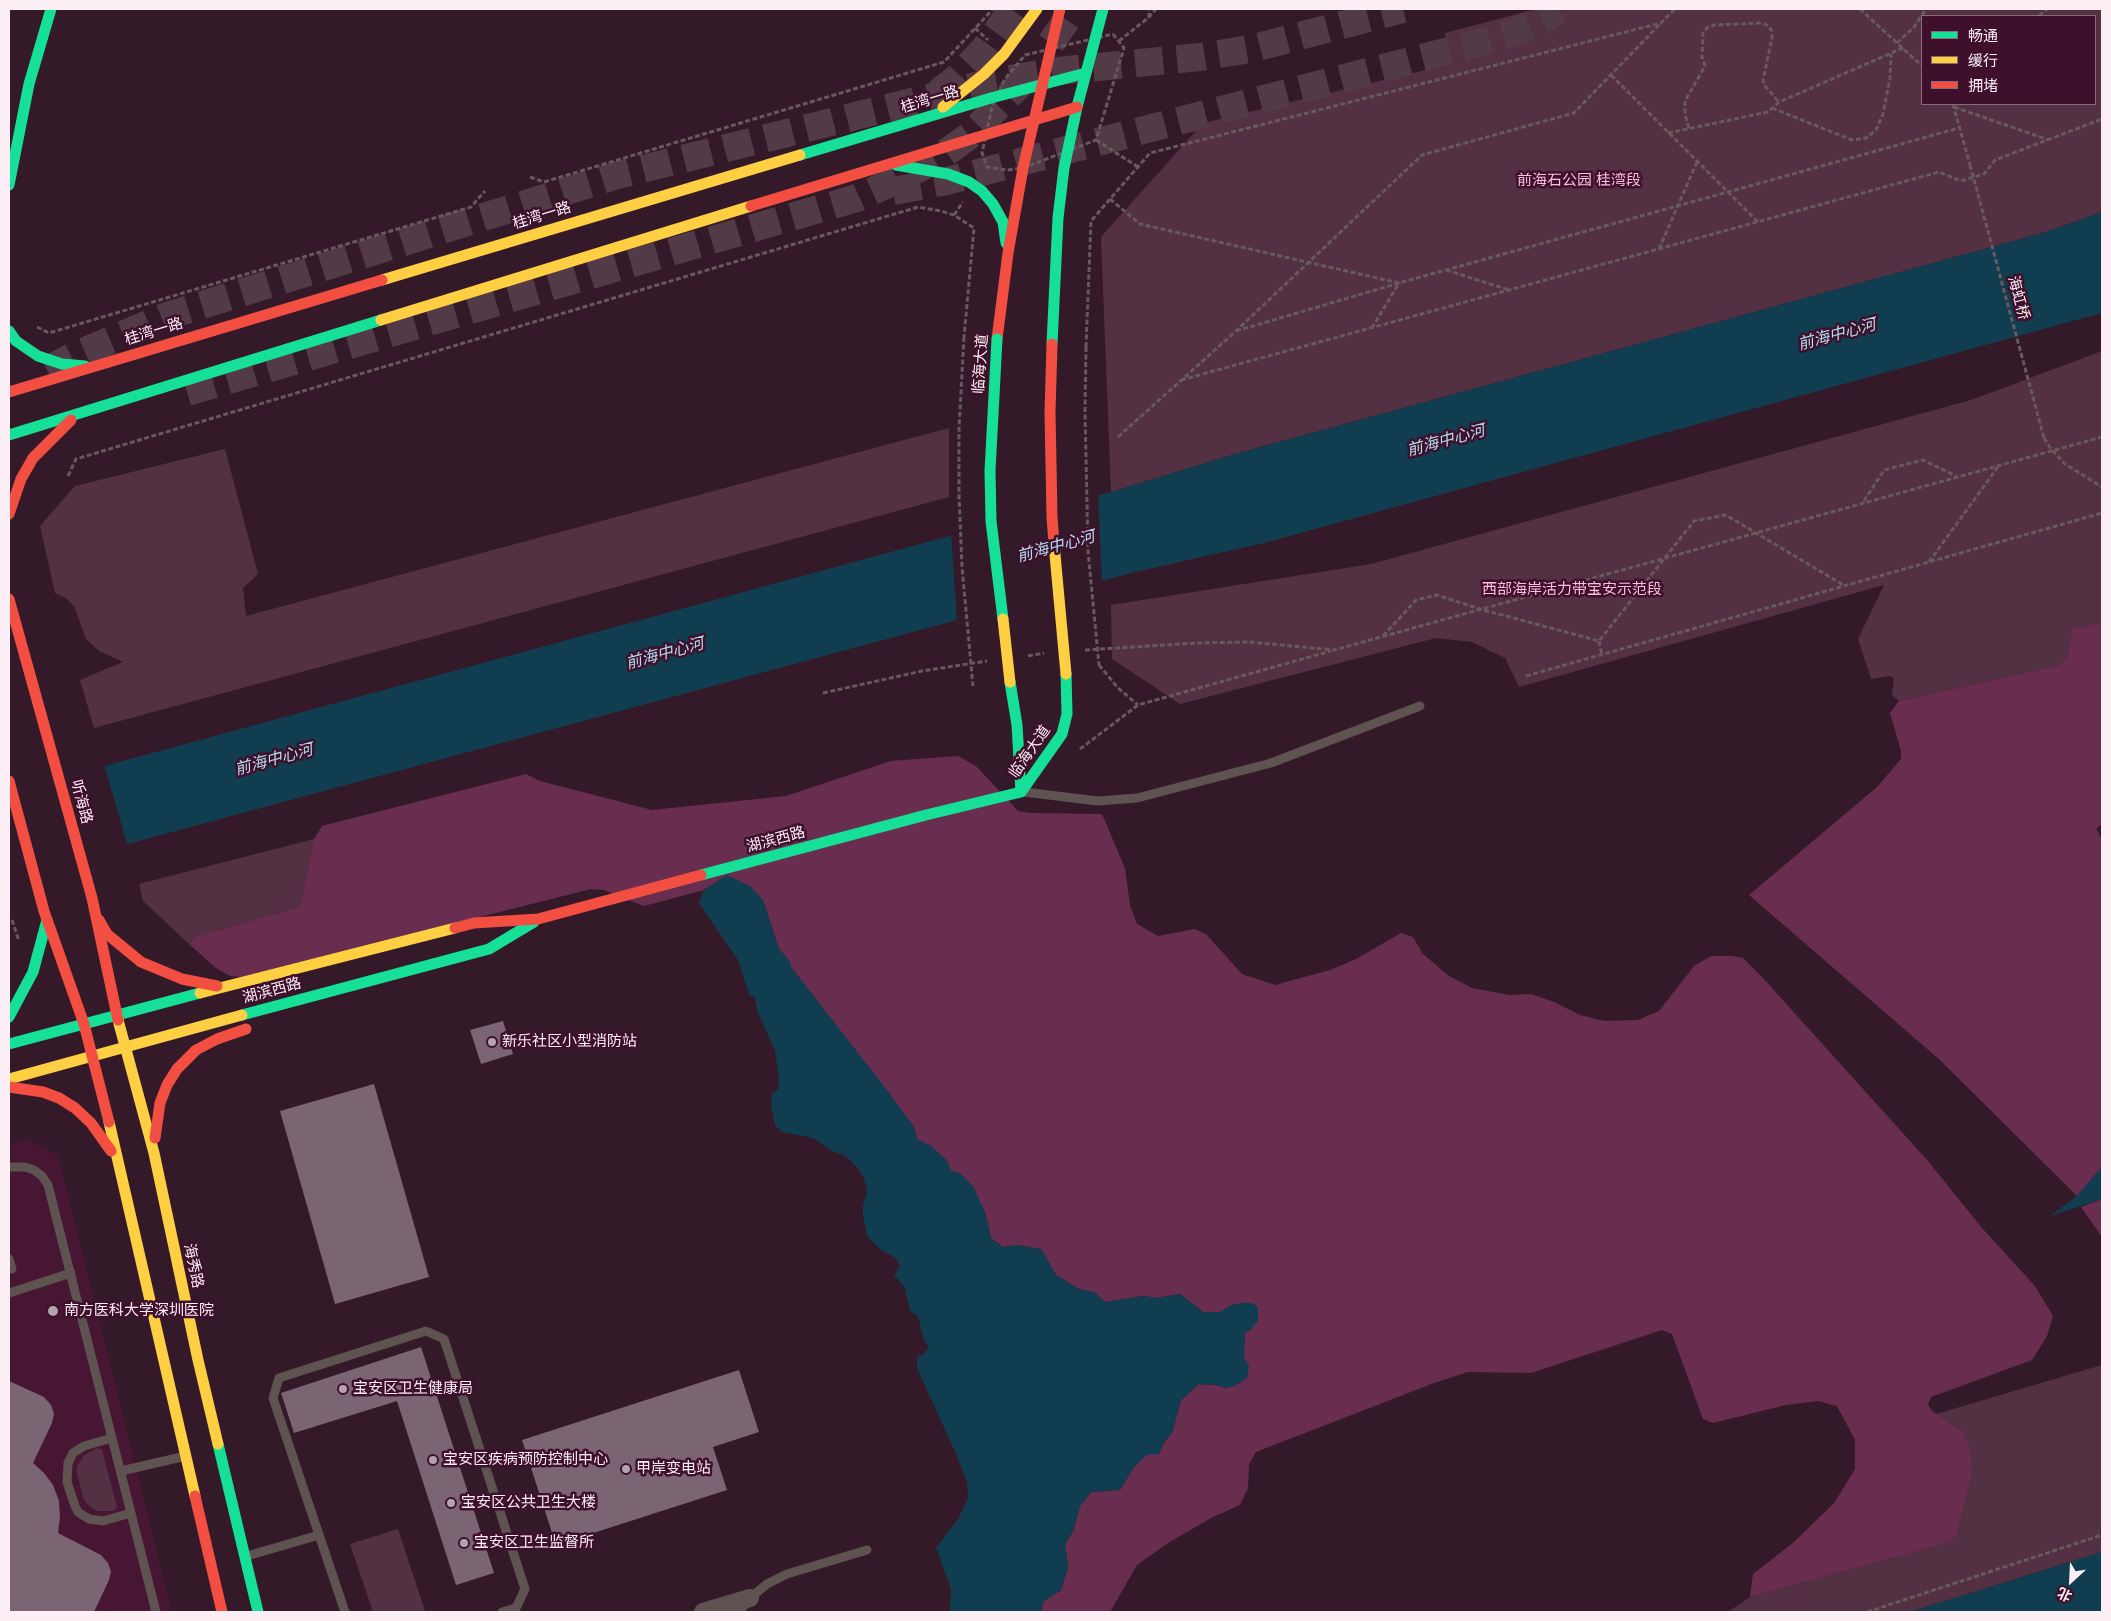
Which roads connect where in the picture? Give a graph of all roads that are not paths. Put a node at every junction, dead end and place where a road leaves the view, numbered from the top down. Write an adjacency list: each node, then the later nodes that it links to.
1 (51, 9): 11 (main road)
2 (1037, 9): 8 (main road)
3 (1060, 9): 6 (main road, 临海大道)
4 (1103, 9): 5 (main road, 临海大道)
5 (1086, 73): 6 (main road, 桂湾一路); 7 (main road, 临海大道)
6 (1042, 83): 8 (main road, 桂湾一路); 9 (main road, 临海大道)
7 (1077, 107): 9 (main road); 22 (main road, 临海大道, bridge)
8 (932, 116): 14 (main road, 桂湾一路)
9 (1033, 119): 10 (main road); 12 (main road, 临海大道)
10 (889, 164): 12 (main road); 16 (main road)
11 (9, 185)
12 (1008, 253): 22 (main road, 临海大道, bridge)
13 (9, 331): 14 (main road)
14 (92, 366): 15 (main road, 桂湾一路)
15 (9, 392)
16 (82, 412): 17 (main road); 18 (main road)
17 (9, 435)
18 (9, 514)
19 (9, 599): 23 (main road, 听海路)
20 (1420, 706): 22 (lane)
21 (9, 781): 24 (main road)
22 (1021, 792): 25 (main road, 湖滨西路)
23 (96, 915): 26 (main road); 28 (main road, 听海路)
24 (45, 916): 29 (main road); 31 (main road)
25 (538, 919): 26 (main road, 湖滨西路); 27 (main road, 湖滨西路)
26 (226, 986): 28 (main road, 湖滨西路)
27 (342, 987): 30 (main road); 34 (main road, 湖滨西路)
28 (116, 1015): 31 (main road, 湖滨西路); 34 (main road, 海秀路)
29 (9, 1017)
30 (273, 1018)
31 (84, 1024): 33 (main road, 湖滨西路); 35 (main road)
32 (256, 1025): 38 (main road)
33 (9, 1044)
34 (125, 1046): 35 (main road, 湖滨西路); 38 (main road, 海秀路)
35 (92, 1055): 36 (main road, 湖滨西路); 39 (main road)
36 (9, 1079)
37 (9, 1086): 39 (main road)
38 (154, 1153): 43 (main road, 海秀路)
39 (119, 1162): 44 (main road)
40 (9, 1167): 47 (lane)
41 (149, 1178): 43 (main road)
42 (132, 1182): 44 (main road)
43 (162, 1190): 55 (main road, 海秀路)
44 (127, 1194): 50 (main road)
45 (9, 1259): 46 (lane)
46 (12, 1269)
47 (71, 1272): 48 (lane); 49 (lane)
48 (9, 1293)
49 (112, 1438): 51 (lane); 52 (lane)
50 (186, 1456): 51 (lane); 58 (main road)
51 (120, 1471): 52 (lane)
52 (131, 1513): 57 (lane)
53 (319, 1535): 55 (lane); 60 (lane); 61 (lane)
54 (867, 1550): 56 (lane)
55 (245, 1556): 59 (main road, 海秀路)
56 (750, 1598): 62 (street); 63 (lane)
57 (156, 1612)
58 (222, 1612)
59 (258, 1612)
60 (345, 1612)
61 (502, 1612)
62 (703, 1612)
63 (739, 1612)

